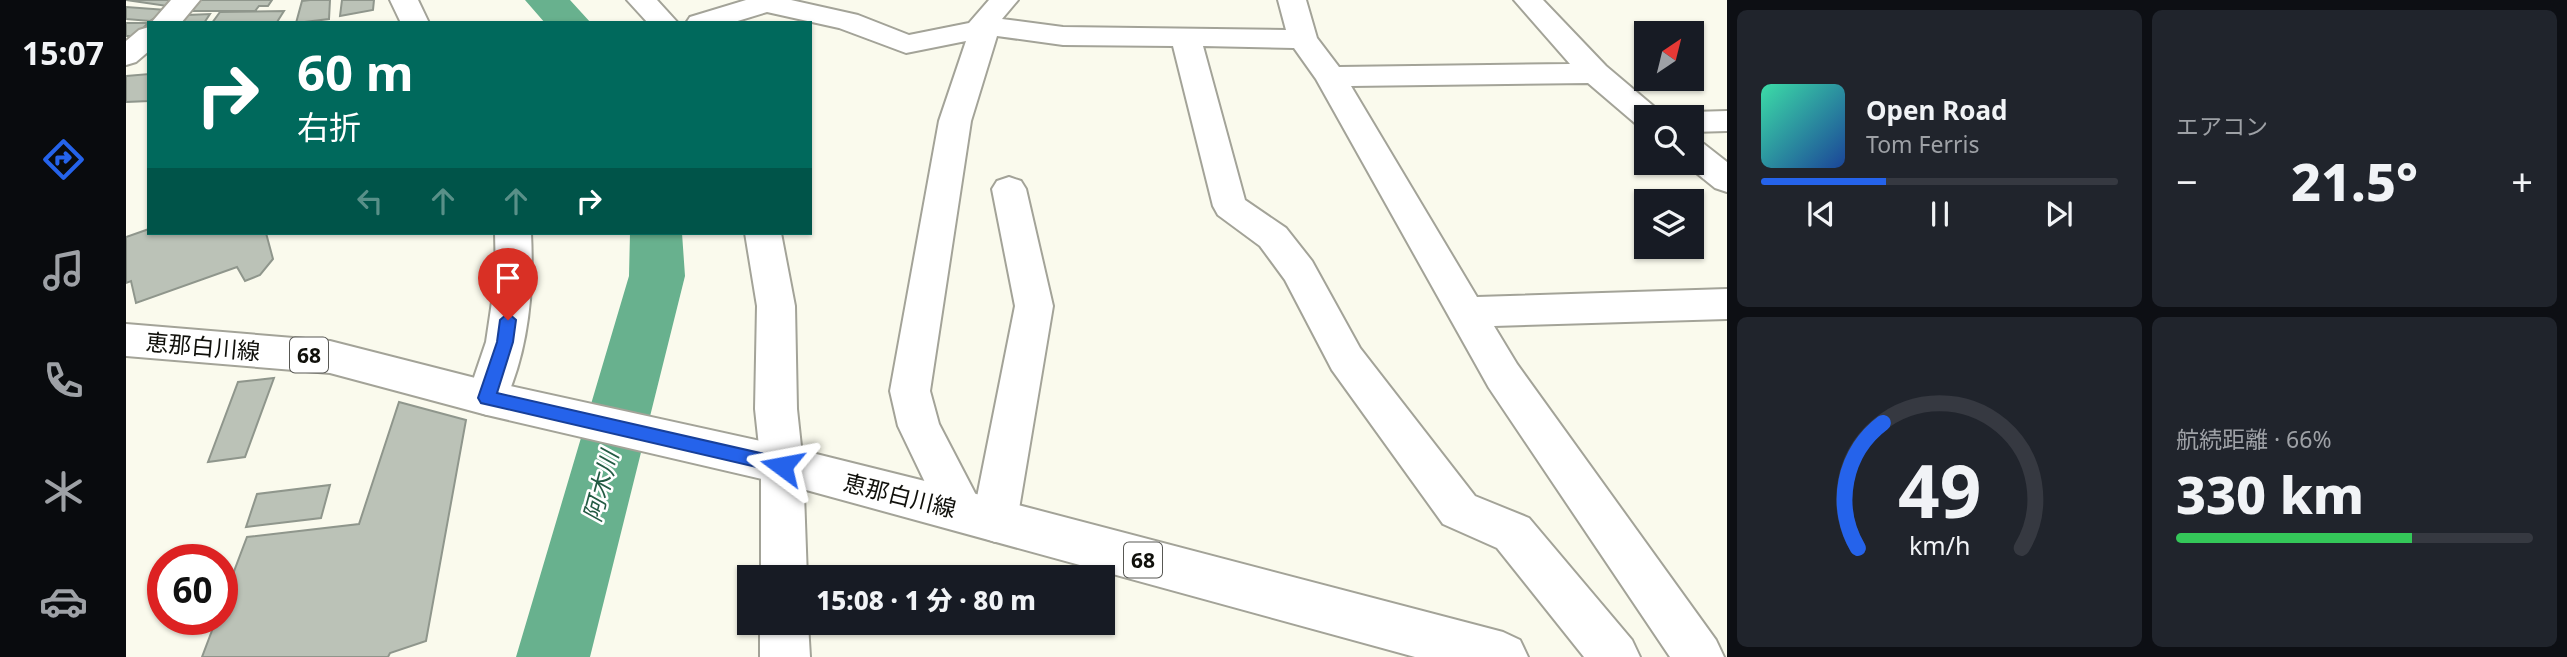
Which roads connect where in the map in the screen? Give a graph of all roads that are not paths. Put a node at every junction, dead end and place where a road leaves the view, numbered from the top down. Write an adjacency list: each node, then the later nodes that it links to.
1 (186, 0): 8 (street)
2 (404, 0): 9 (street)
3 (641, 0): 10 (street)
4 (1292, 0): 14 (street)
5 (1528, 0): 16 (street)
6 (766, 1): 7 (street); 11 (street)
7 (991, 18): 13 (street); 31 (street)
8 (167, 21)
9 (414, 21)
10 (662, 21)
11 (706, 21)
12 (147, 38): 15 (street)
13 (1186, 39): 14 (street); 36 (street)
14 (1303, 39): 17 (street)
15 (126, 56)
16 (1595, 73): 17 (street); 18 (street)
17 (1330, 77): 27 (street)
18 (1634, 106)
19 (1727, 121): 20 (street)
20 (1704, 122)
21 (1704, 162): 22 (street)
22 (1727, 180)
23 (1009, 189): 31 (street)
24 (513, 235): 29 (street)
25 (763, 235): 30 (street)
26 (1727, 304): 27 (street)
27 (1466, 312): 37 (street)
28 (126, 340): 29 (street, 恵那白川線 / 68)
29 (487, 398): 30 (street, 恵那白川線 / 68)
30 (782, 466): 31 (street, 恵那白川線 / 68); 32 (street)
31 (978, 516): 35 (street, 恵那白川線 / 68)
32 (784, 565)
33 (785, 635): 34 (street)
34 (785, 657)
35 (1503, 657)
36 (1615, 657)
37 (1699, 657)

